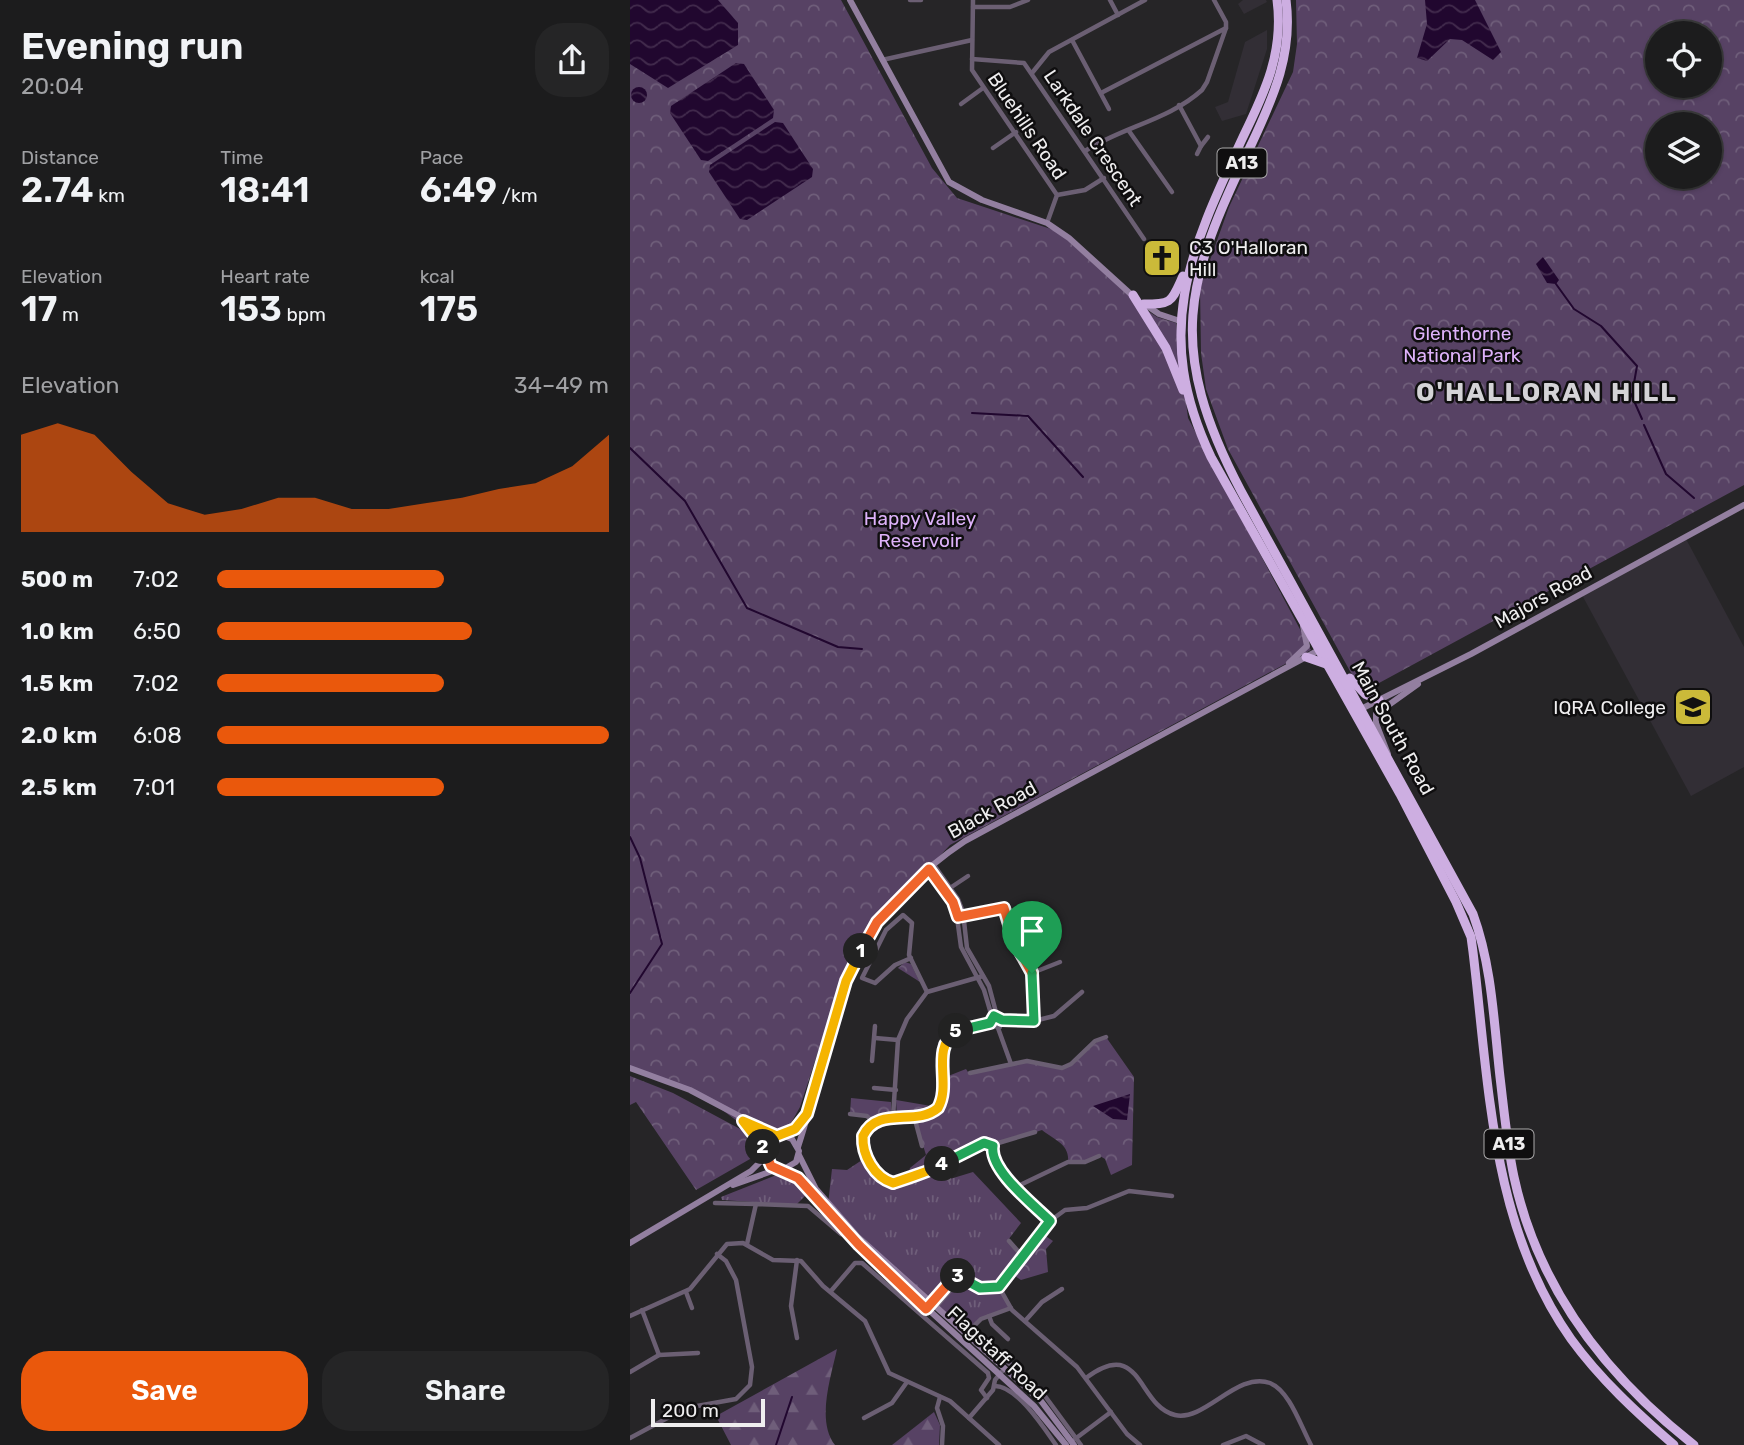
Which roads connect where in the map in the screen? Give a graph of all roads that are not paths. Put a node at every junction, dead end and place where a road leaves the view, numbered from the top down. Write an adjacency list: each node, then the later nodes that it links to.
1 (849, 0): 17 (main road)
2 (910, 0): 3 (street)
3 (921, 0)
4 (973, 0): 11 (street, Bluehills Road)
5 (1028, 0): 11 (street)
6 (1110, 0): 12 (street)
7 (1145, 0): 12 (street)
8 (1214, 0): 13 (street)
9 (1277, 0): 37 (highway, Main South Road / A13)
10 (1286, 0): 36 (highway, Main South Road / A13)
11 (973, 7): 14 (street, Bluehills Road)
12 (1118, 15): 15 (street)
13 (1226, 28): 20 (street); 22 (street)
14 (972, 40): 16 (street, Bluehills Road); 17 (street)
15 (1072, 40): 18 (street); 20 (street)
16 (972, 59): 18 (street, Larkdale Crescent); 19 (street, Bluehills Road)
17 (883, 60): 34 (main road)
18 (1032, 73): 29 (street, Larkdale Crescent)
19 (984, 88): 21 (street); 25 (street, Bluehills Road)
20 (1101, 93): 23 (street)
21 (961, 104)
22 (1179, 105): 24 (street); 27 (street)
23 (1109, 109)
24 (1129, 131): 29 (street); 32 (street)
25 (1016, 132): 28 (street); 33 (street, Bluehills Road)
26 (1208, 137): 27 (street)
27 (1201, 146): 30 (street)
28 (993, 148)
29 (1086, 151): 31 (street, Larkdale Crescent)
30 (1197, 153)
31 (1104, 178): 33 (street); 35 (street, Larkdale Crescent)
32 (1172, 192)
33 (1057, 195): 34 (street, Bluehills Road)
34 (1047, 223): 38 (main road)
35 (1144, 239)
36 (1203, 254): 40 (highway); 41 (highway, Main South Road / A13)
37 (1189, 266): 39 (highway); 40 (highway, Main South Road / A13)
38 (1133, 295): 39 (main road); 42 (highway)
39 (1144, 304): 40 (main road)
40 (1180, 321): 41 (highway); 42 (highway, Main South Road / A13)
41 (1192, 327): 45 (highway, Main South Road / A13)
42 (1193, 411): 44 (highway, Main South Road / A13)
43 (1744, 505): 49 (main road, Majors Road)
44 (1300, 616): 45 (highway, Main South Road / A13); 48 (main road, A13)
45 (1323, 648): 46 (main road, Black Road); 47 (highway, Main South Road / A13)
46 (1306, 657): 47 (highway, A13); 48 (main road, Black Road)
47 (1331, 661): 50 (highway, A13); 51 (highway, Main South Road / A13)
48 (1283, 669): 53 (main road, Black Road)
49 (1430, 674): 50 (main road, Majors Road); 52 (main road, A13)
50 (1379, 700): 51 (main road, Majors Road)
51 (1358, 710): 52 (highway, Main South Road / A13); 58 (highway, Main South Road / A13)
52 (1390, 758): 54 (highway, Main South Road / A13)
53 (931, 867): 56 (street); 57 (street); 79 (main road, Black Road)
54 (1452, 872): 58 (highway); 94 (highway, Main South Road / A13)
55 (968, 876): 56 (street)
56 (950, 888): 57 (street)
57 (961, 917): 61 (street); 62 (street)
58 (1464, 919): 95 (highway, Main South Road / A13)
59 (911, 958): 59 (street); 63 (street)
60 (1060, 962): 61 (street)
61 (1032, 973): 67 (street)
62 (981, 977): 63 (street); 65 (street)
63 (927, 992): 72 (street)
64 (1082, 992): 67 (street)
65 (993, 1018): 66 (street); 69 (street); 81 (street)
66 (1002, 1020): 67 (street); 69 (street)
67 (1034, 1021)
68 (875, 1026): 71 (street)
69 (998, 1028): 74 (street)
70 (1106, 1037): 74 (street)
71 (875, 1038): 72 (street); 73 (street)
72 (898, 1040): 78 (street)
73 (872, 1061)
74 (1011, 1064): 76 (street)
75 (630, 1068): 83 (main road)
76 (970, 1073)
77 (874, 1088): 78 (street)
78 (896, 1090): 82 (street)
79 (807, 1114): 86 (main road); 89 (main road, Black Road)
80 (850, 1114): 84 (street)
81 (914, 1116): 82 (street); 87 (street)
82 (893, 1117): 84 (street)
83 (743, 1121): 86 (main road); 90 (main road)
84 (874, 1123): 93 (street)
85 (1035, 1132): 88 (street)
86 (780, 1136): 89 (main road); 90 (main road)
87 (922, 1146)
88 (993, 1146): 93 (street); 97 (street)
89 (798, 1151): 92 (main road); 118 (main road, Flagstaff Road)
90 (765, 1154): 92 (main road); 98 (main road)
91 (1099, 1156): 97 (street)
92 (781, 1169): 98 (main road); 118 (main road, Flagstaff Road)
93 (938, 1170): 96 (street)
94 (1514, 1176): 95 (highway); 148 (highway, Main South Road / A13)
95 (1502, 1178): 147 (highway, Main South Road / A13)
96 (949, 1180)
97 (1016, 1187): 102 (street)
98 (706, 1196): 105 (main road)
99 (1172, 1196): 102 (street)
100 (715, 1203): 101 (street)
101 (756, 1204): 103 (street); 106 (street)
102 (1050, 1221): 108 (street)
103 (841, 1234)
104 (1009, 1241): 108 (street)
105 (630, 1243)
106 (747, 1244): 107 (street); 109 (street)
107 (717, 1254): 115 (street); 137 (street)
108 (1023, 1257): 112 (street)
109 (797, 1260): 114 (street); 124 (street)
110 (961, 1269): 111 (street)
111 (958, 1276): 112 (street); 118 (street)
112 (999, 1287): 117 (street)
113 (1062, 1289): 122 (street)
114 (831, 1291): 130 (street); 133 (street)
115 (686, 1292): 116 (street); 119 (street)
116 (692, 1308)
117 (1011, 1308): 120 (street); 122 (street)
118 (930, 1309): 127 (main road, Flagstaff Road)
119 (642, 1310): 121 (street); 126 (street)
120 (989, 1316): 123 (street); 138 (street)
121 (630, 1317)
122 (1025, 1321): 129 (street)
123 (972, 1328)
124 (797, 1339)
125 (698, 1353): 126 (street)
126 (659, 1355): 128 (street)
127 (1002, 1371): 131 (street); 138 (main road, Flagstaff Road)
128 (630, 1372)
129 (1086, 1378): 134 (street); 146 (street)
130 (907, 1382): 132 (street); 135 (street)
131 (995, 1386): 133 (street); 141 (street, Flagstaff Road)
132 (940, 1397): 136 (street); 139 (street)
133 (987, 1398): 136 (street)
134 (1111, 1412): 138 (street); 143 (street)
135 (863, 1418)
136 (969, 1418): 140 (street)
137 (630, 1438)
138 (1071, 1443): 142 (street)
139 (942, 1445)
140 (999, 1445)
141 (1056, 1445)
142 (1081, 1445)
143 (1140, 1445)
144 (1223, 1445): 145 (street)
145 (1263, 1445)
146 (1311, 1445)
147 (1675, 1445)
148 (1695, 1445)

